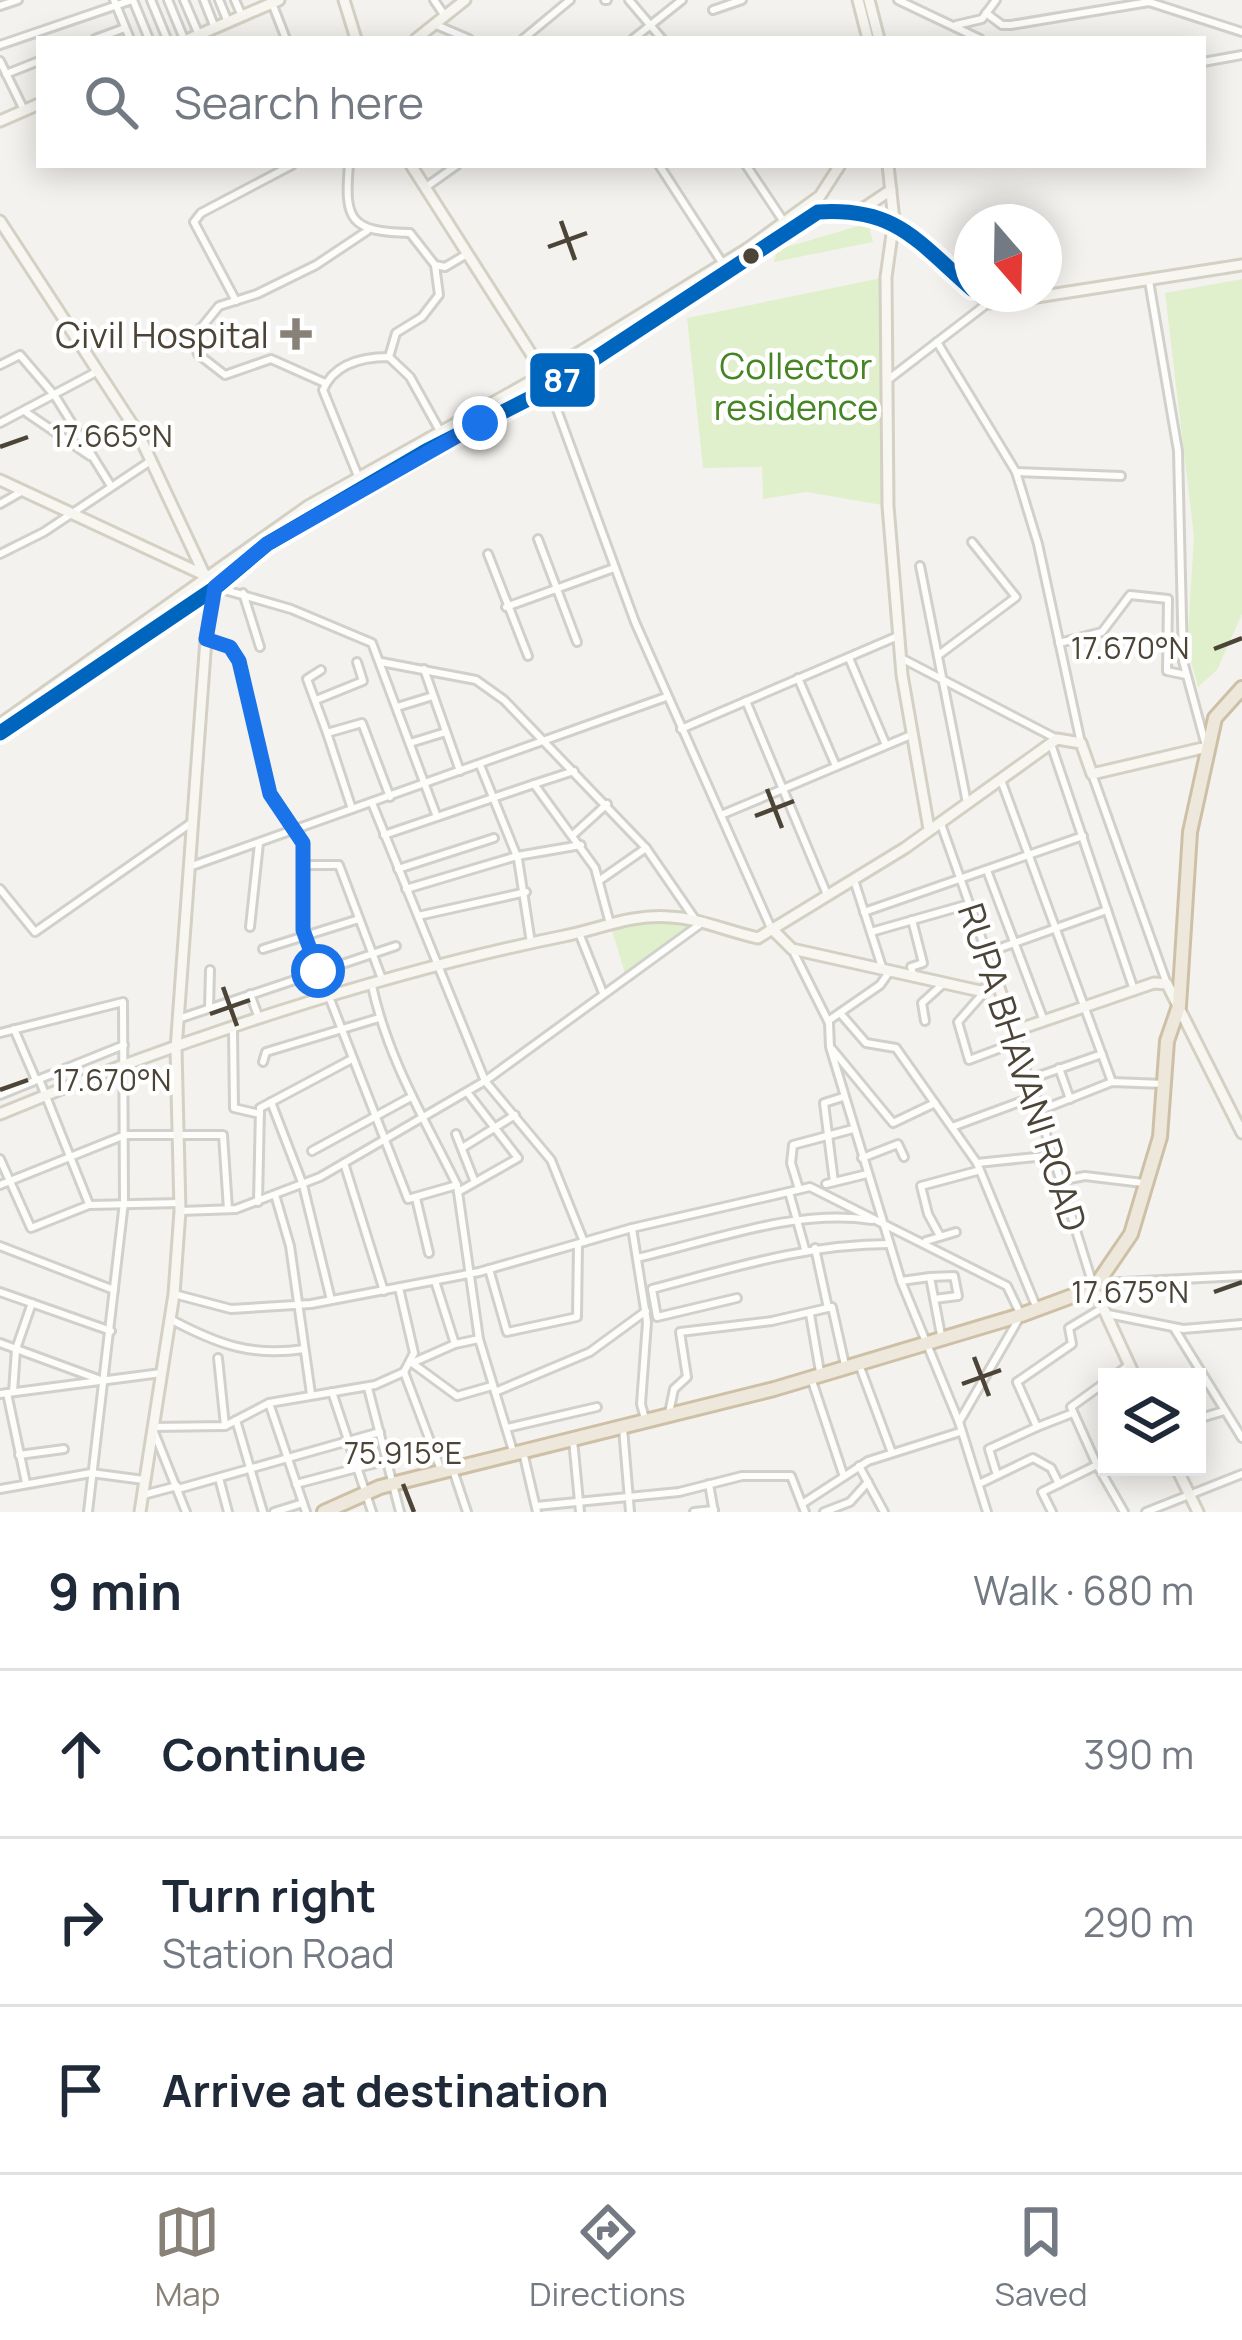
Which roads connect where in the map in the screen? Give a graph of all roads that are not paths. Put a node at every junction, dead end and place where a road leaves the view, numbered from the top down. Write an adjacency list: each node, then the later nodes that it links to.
1 (18, 0): 23 (street)
2 (133, 0): 21 (street); 37 (street)
3 (151, 0): 38 (street)
4 (168, 0): 39 (street)
5 (184, 0): 40 (street)
6 (204, 0): 33 (street)
7 (219, 0): 28 (street)
8 (235, 0): 26 (street)
9 (344, 0): 43 (street)
10 (434, 0): 27 (street)
11 (465, 0): 27 (street)
12 (570, 0): 46 (street)
13 (629, 0): 30 (street)
14 (682, 0): 30 (street)
15 (742, 0): 24 (street)
16 (858, 0): 49 (street)
17 (869, 0): 50 (street)
18 (898, 0): 31 (street)
19 (996, 0): 25 (street)
20 (274, 1): 22 (street); 42 (street)
21 (115, 3): 32 (street); 52 (street)
22 (254, 5): 26 (street)
23 (0, 6)
24 (713, 10)
25 (986, 13): 31 (street); 34 (street)
26 (242, 16): 28 (street)
27 (445, 16): 29 (street)
28 (228, 22): 33 (street)
29 (434, 24): 44 (street); 45 (street)
30 (651, 25): 47 (street); 48 (street)
31 (952, 26): 51 (street)
32 (125, 28): 35 (street); 36 (street)
33 (215, 28): 41 (street)
34 (1242, 32)
35 (103, 36)
36 (129, 36)
37 (148, 36)
38 (166, 36)
39 (190, 36)
40 (191, 36)
41 (196, 36)
42 (285, 36)
43 (355, 36)
44 (420, 36)
45 (462, 36)
46 (527, 36)
47 (637, 36)
48 (660, 36)
49 (867, 36)
50 (878, 36)
51 (974, 36)
52 (0, 45)
53 (1242, 55): 54 (street)
54 (1206, 61)
55 (0, 62): 57 (street)
56 (36, 62): 57 (street)
57 (6, 74): 59 (street)
58 (36, 105): 59 (street)
59 (24, 110): 60 (street)
60 (0, 121)
61 (286, 168): 83 (street)
62 (348, 168): 75 (street)
63 (413, 168): 69 (street)
64 (454, 168): 69 (street)
65 (661, 168): 77 (street)
66 (748, 168): 74 (street)
67 (838, 168): 74 (street)
68 (888, 168): 70 (street)
69 (425, 188): 76 (street)
70 (891, 190): 71 (street); 72 (street)
71 (858, 212): 72 (street); 92 (street)
72 (894, 220): 80 (street); 90 (street)
73 (0, 221): 88 (street)
74 (784, 222): 77 (street)
75 (367, 231): 78 (street); 83 (street)
76 (467, 254): 78 (street); 89 (street)
77 (723, 264): 89 (street)
78 (435, 265): 86 (street)
79 (1242, 265): 81 (street)
80 (954, 273)
81 (1149, 281): 82 (street); 131 (street)
82 (1062, 293)
83 (236, 301): 91 (street)
84 (976, 312): 85 (street)
85 (937, 342): 90 (street); 99 (street)
86 (389, 356): 91 (street); 96 (street)
87 (0, 365): 93 (street)
88 (98, 371): 93 (street); 98 (street)
89 (544, 374): 92 (street); 96 (street)
90 (889, 379): 118 (street)
91 (325, 383): 100 (street)
92 (550, 388): 112 (street); 114 (street)
93 (55, 396): 94 (street); 97 (street)
94 (26, 412): 95 (street); 97 (street)
95 (0, 423)
96 (440, 430): 100 (street)
97 (93, 458): 103 (street)
98 (152, 460): 103 (street); 113 (street)
99 (1016, 472): 101 (street); 121 (street)
100 (358, 476): 113 (street)
101 (1121, 476)
102 (0, 480): 104 (street)
103 (111, 486): 106 (street)
104 (21, 492): 105 (street); 106 (street)
105 (0, 504)
106 (67, 515): 109 (street); 113 (street)
107 (538, 538): 115 (street)
108 (972, 542): 123 (street)
109 (0, 554)
110 (488, 554): 117 (street)
111 (920, 566): 123 (street)
112 (614, 568): 115 (street); 136 (street)
113 (206, 578): 142 (street)
114 (215, 587): 116 (street); 119 (street); 142 (street)
115 (557, 589): 117 (street); 120 (street)
116 (243, 593): 122 (street); 128 (street)
117 (506, 608): 124 (street)
118 (899, 636): 125 (street); 126 (street)
119 (206, 639): 171 (street); 173 (street)
120 (577, 642)
121 (1059, 643): 131 (street); 150 (street)
122 (260, 647)
123 (940, 654): 133 (street)
124 (528, 656)
125 (849, 658): 132 (street); 151 (street)
126 (901, 658): 133 (street); 146 (street)
127 (357, 662): 138 (street)
128 (381, 662): 129 (street); 140 (street)
129 (424, 669): 135 (street); 148 (street)
130 (321, 670): 138 (street)
131 (1186, 674): 152 (street)
132 (798, 678): 139 (street); 154 (street)
133 (946, 682): 147 (street); 165 (street)
134 (1242, 688): 141 (highway)
135 (433, 696): 140 (street); 144 (street)
136 (666, 697): 143 (street); 148 (street)
137 (1242, 698): 141 (highway)
138 (316, 700): 145 (street)
139 (746, 701): 143 (street); 161 (street)
140 (397, 707): 149 (street)
141 (1215, 720): 152 (highway)
142 (1, 724)
143 (681, 729): 168 (street)
144 (446, 732): 149 (street); 155 (street)
145 (327, 734): 162 (street); 167 (street)
146 (913, 734): 151 (street); 172 (street)
147 (1054, 741): 150 (street); 158 (street); 176 (street)
148 (546, 742): 153 (street); 156 (street)
149 (410, 743): 159 (street)
150 (1081, 743): 157 (street)
151 (886, 745): 154 (street)
152 (1207, 747): 157 (street); 228 (highway)
153 (479, 765): 155 (street); 163 (street)
154 (836, 766): 161 (street)
155 (460, 771): 159 (street)
156 (574, 771): 160 (street); 166 (street)
157 (1092, 774): 222 (street)
158 (1001, 780): 165 (street); 182 (street)
159 (425, 784): 162 (street); 169 (street)
160 (534, 784): 163 (street); 175 (street)
161 (783, 789): 168 (street); 193 (street)
162 (390, 796): 164 (street)
163 (493, 798): 169 (street); 181 (street)
164 (372, 803): 167 (street); 174 (street)
165 (968, 803): 170 (street)
166 (607, 805): 175 (street); 180 (street)
167 (352, 810): 173 (street)
168 (721, 815): 203 (street)
169 (437, 817): 174 (street)
170 (940, 821): 172 (street); 189 (street, RUPA BHAVANI ROAD)
171 (191, 823): 184 (street); 190 (street)
172 (929, 829): 187 (street)
173 (293, 830): 178 (street); 183 (street)
174 (384, 835): 185 (street)
175 (574, 835): 179 (street)
176 (1083, 836): 182 (street); 195 (street)
177 (494, 838): 185 (street)
178 (259, 843): 184 (street); 202 (street)
179 (581, 845): 181 (street); 188 (street)
180 (646, 848): 188 (street); 201 (street)
181 (517, 856): 191 (street); 192 (street)
182 (1029, 856): 186 (street); 204 (street)
183 (305, 865): 198 (street); 207 (street)
184 (187, 868): 233 (street)
185 (398, 869): 191 (street)
186 (987, 872): 189 (street); 209 (street)
187 (853, 877): 193 (street); 196 (street)
188 (598, 881): 199 (street)
189 (961, 882): 194 (street, RUPA BHAVANI ROAD); 196 (street)
190 (0, 889)
191 (406, 889): 197 (street)
192 (526, 892): 197 (street); 208 (street)
193 (826, 892): 203 (street)
194 (969, 904): 200 (street); 213 (street, RUPA BHAVANI ROAD)
195 (1107, 910): 204 (street); 224 (street)
196 (864, 911): 205 (street)
197 (417, 917): 215 (street)
198 (359, 920): 207 (street); 214 (street)
199 (609, 920): 201 (street); 206 (street)
200 (912, 920): 205 (street); 219 (street)
201 (699, 925): 203 (street); 225 (street)
202 (250, 927)
203 (771, 928): 212 (street)
204 (1056, 930): 209 (street); 229 (street)
205 (871, 932): 217 (street)
206 (579, 933): 208 (street); 225 (street)
207 (305, 936): 211 (street); 218 (street)
208 (531, 943): 215 (street)
209 (1015, 945): 213 (street); 237 (street)
210 (396, 946): 214 (street)
211 (263, 949)
212 (792, 949): 217 (street); 234 (street)
213 (986, 953): 223 (street, RUPA BHAVANI ROAD)
214 (372, 954): 218 (street); 221 (street)
215 (436, 965): 221 (street); 253 (street)
216 (210, 970): 230 (street)
217 (886, 970): 219 (street); 231 (street)
218 (318, 971): 226 (street); 227 (street)
219 (914, 977): 220 (street)
220 (944, 983): 223 (street); 235 (street)
221 (377, 984): 227 (street); 232 (street)
222 (1167, 984): 224 (street); 228 (street)
223 (993, 986): 242 (street, RUPA BHAVANI ROAD); 242 (street)
224 (1134, 990): 229 (street)
225 (603, 993): 253 (street)
226 (250, 994): 230 (street); 236 (street)
227 (329, 1000): 236 (street); 238 (street)
228 (1179, 1006): 255 (highway); 274 (street)
229 (1087, 1007): 237 (street); 246 (street)
230 (208, 1008): 233 (street)
231 (839, 1013): 234 (street); 264 (street)
232 (379, 1018): 238 (street); 260 (street)
233 (178, 1019): 245 (street)
234 (828, 1021): 244 (street)
235 (925, 1021)
236 (260, 1022): 240 (street)
237 (1044, 1022): 242 (street)
238 (340, 1028): 247 (street); 248 (street)
239 (14, 1030): 241 (street); 243 (street); 252 (street)
240 (233, 1030): 245 (street); 267 (street)
241 (0, 1033)
242 (1015, 1036): 251 (street, RUPA BHAVANI ROAD)
243 (124, 1045): 249 (street); 252 (street)
244 (830, 1047): 261 (street); 264 (street)
245 (176, 1049): 249 (street); 277 (street)
246 (1102, 1054): 250 (street); 254 (street)
247 (352, 1059): 263 (street); 269 (street)
248 (263, 1061)
249 (124, 1067): 258 (street); 276 (street)
250 (1059, 1069): 251 (street); 262 (street)
251 (1030, 1079): 259 (street, RUPA BHAVANI ROAD)
252 (37, 1080): 257 (street); 258 (street)
253 (485, 1081): 256 (street); 268 (street)
254 (1112, 1082): 255 (street); 262 (street)
255 (1164, 1084): 293 (highway)
256 (467, 1092): 270 (street); 272 (street)
257 (0, 1095)
258 (46, 1095): 266 (street); 283 (street)
259 (1036, 1096): 265 (street, RUPA BHAVANI ROAD); 271 (street)
260 (411, 1097): 269 (street); 270 (street)
261 (844, 1097): 273 (street); 278 (street)
262 (1070, 1099): 265 (street)
263 (271, 1102): 267 (street); 295 (street)
264 (934, 1103): 271 (street)
265 (1040, 1110): 282 (street, RUPA BHAVANI ROAD)
266 (0, 1114)
267 (260, 1114): 302 (street)
268 (515, 1115): 272 (street); 312 (street)
269 (375, 1116): 279 (street); 281 (street)
270 (424, 1118): 279 (street); 296 (street)
271 (952, 1126): 288 (street)
272 (495, 1128): 280 (street); 290 (street)
273 (854, 1129): 278 (street); 286 (street)
274 (1242, 1132)
275 (456, 1134): 280 (street)
276 (125, 1135): 277 (street); 283 (street); 301 (street)
277 (180, 1135): 304 (street); 305 (street)
278 (828, 1136): 289 (street); 297 (street)
279 (384, 1139): 287 (street); 299 (street)
280 (462, 1148): 290 (street)
281 (312, 1151)
282 (1056, 1155): 288 (street); 291 (street, RUPA BHAVANI ROAD)
283 (70, 1157): 292 (street); 303 (street)
284 (904, 1157): 286 (street)
285 (0, 1159): 292 (street)
286 (862, 1159): 289 (street)
287 (344, 1162): 295 (street); 328 (street)
288 (977, 1167): 310 (street); 337 (street)
289 (867, 1174): 307 (street)
290 (474, 1180): 296 (street)
291 (1064, 1180): 293 (street); 326 (street, RUPA BHAVANI ROAD)
292 (10, 1181): 294 (street); 303 (street)
293 (1147, 1183): 326 (highway)
294 (0, 1185)
295 (302, 1186): 300 (street); 333 (street)
296 (458, 1188): 299 (street); 320 (street)
297 (799, 1190): 298 (street); 307 (street)
298 (789, 1192): 306 (street); 308 (street)
299 (416, 1197): 317 (street)
300 (276, 1198): 302 (street); 335 (street)
301 (124, 1202): 303 (street); 304 (street); 327 (street)
302 (258, 1202): 305 (street)
303 (89, 1205)
304 (180, 1207): 305 (street); 330 (street)
305 (228, 1209)
306 (799, 1221): 307 (street); 316 (street); 318 (street)
307 (881, 1222): 311 (street); 313 (street)
308 (632, 1228): 312 (street); 318 (street)
309 (956, 1232): 310 (street)
310 (940, 1236): 311 (street)
311 (926, 1241): 341 (street)
312 (581, 1243): 319 (street); 319 (street)
313 (889, 1244): 315 (street); 324 (street)
314 (0, 1246): 327 (street)
315 (815, 1248): 316 (street); 336 (street)
316 (805, 1250): 331 (street)
317 (429, 1253)
318 (637, 1258): 339 (street)
319 (489, 1269): 320 (street)
320 (472, 1274): 323 (street); 346 (street)
321 (1242, 1276): 326 (street)
322 (931, 1277): 324 (street); 332 (street); 332 (street)
323 (435, 1281): 325 (street); 349 (street)
324 (901, 1281): 350 (street)
325 (399, 1288): 328 (street); 354 (street)
326 (1094, 1288): 337 (highway); 338 (street, RUPA BHAVANI ROAD)
327 (116, 1290): 345 (street)
328 (384, 1291): 333 (street)
329 (0, 1292): 334 (street)
330 (174, 1294): 335 (street); 342 (street)
331 (736, 1298)
332 (934, 1299): 347 (street)
333 (331, 1300): 335 (street)
334 (32, 1303): 345 (street); 351 (street)
335 (297, 1306): 352 (street)
336 (828, 1308): 340 (street); 356 (street)
337 (1037, 1309): 341 (highway)
338 (1106, 1310): 344 (street); 355 (street, RUPA BHAVANI ROAD); 380 (street)
339 (646, 1311): 365 (street); 375 (street)
340 (810, 1312): 361 (street); 372 (street)
341 (1021, 1315): 347 (highway); 377 (street)
342 (170, 1318): 352 (street); 360 (street)
343 (1242, 1324): 344 (street)
344 (1174, 1328): 371 (street)
345 (111, 1331): 362 (street)
346 (479, 1339): 349 (street); 365 (street)
347 (942, 1339): 350 (highway)
348 (0, 1343): 351 (street)
349 (455, 1344): 354 (street)
350 (923, 1346): 356 (highway); 377 (street)
351 (16, 1349): 362 (street); 367 (street)
352 (304, 1349): 368 (street)
353 (218, 1358): 378 (street)
354 (412, 1363): 359 (street); 365 (street)
355 (1130, 1365): 357 (street); 358 (street, RUPA BHAVANI ROAD)
356 (852, 1366): 361 (highway); 391 (street)
357 (1126, 1368)
358 (1131, 1368)
359 (404, 1372): 363 (street); 389 (street)
360 (161, 1373): 362 (street); 379 (street)
361 (816, 1377): 372 (highway); 401 (street)
362 (103, 1380): 367 (street); 400 (street)
363 (368, 1386): 366 (street); 384 (street)
364 (1098, 1388): 373 (street)
365 (494, 1389): 382 (street)
366 (332, 1392): 368 (street); 387 (street)
367 (7, 1393): 392 (street)
368 (311, 1394): 369 (street)
369 (268, 1403): 376 (street); 393 (street)
370 (597, 1407): 382 (street)
371 (1224, 1412): 374 (street); 385 (street)
372 (669, 1413): 375 (highway)
373 (1074, 1413): 380 (street); 395 (street)
374 (1206, 1417)
375 (646, 1418): 381 (highway)
376 (236, 1420): 378 (street); 398 (street)
377 (958, 1422): 383 (street)
378 (225, 1426): 379 (street)
379 (152, 1427): 406 (street); 414 (street)
380 (1037, 1427): 403 (street)
381 (623, 1428): 386 (highway); 419 (street)
382 (506, 1429): 390 (street)
383 (962, 1431): 391 (street); 413 (street)
384 (380, 1432): 387 (street); 394 (street)
385 (1242, 1438)
386 (573, 1440): 390 (highway); 420 (street)
387 (350, 1442): 393 (street); 397 (street)
388 (64, 1448): 392 (street)
389 (433, 1448): 394 (street); 399 (street)
390 (518, 1453): 399 (highway); 423 (street)
391 (892, 1453): 396 (street)
392 (19, 1454): 408 (street)
393 (288, 1459): 398 (street); 409 (street)
394 (388, 1460): 397 (street); 410 (street)
395 (1097, 1465): 412 (street); 442 (street)
396 (859, 1466): 401 (street); 407 (street)
397 (358, 1468): 409 (street); 416 (street)
398 (249, 1470): 405 (street); 429 (street)
399 (447, 1471): 410 (highway); 434 (street)
400 (92, 1473): 406 (street); 408 (street); 425 (street)
401 (843, 1474): 422 (street)
402 (1242, 1474): 417 (street)
403 (997, 1475): 412 (street); 413 (street)
404 (1180, 1476): 417 (street)
405 (219, 1478): 414 (street); 428 (street)
406 (144, 1480): 418 (street)
407 (868, 1482): 438 (street); 439 (street)
408 (26, 1483): 415 (street)
409 (296, 1484): 421 (street)
410 (394, 1484): 416 (highway); 433 (street)
411 (709, 1484): 419 (street); 422 (street); 424 (street)
412 (1059, 1484): 441 (street)
413 (978, 1485): 440 (street)
414 (177, 1488): 418 (street); 427 (street)
415 (0, 1489)
416 (366, 1493): 431 (highway); 432 (street)
417 (1190, 1495): 443 (street); 444 (street)
418 (142, 1496): 426 (street)
419 (628, 1497): 420 (street); 436 (street)
420 (580, 1502): 423 (street); 435 (street)
421 (305, 1508): 430 (street)
422 (803, 1508)
423 (537, 1509)
424 (714, 1511): 437 (street)
425 (88, 1512)
426 (140, 1512)
427 (186, 1512)
428 (228, 1512)
429 (263, 1512)
430 (274, 1512)
431 (324, 1512)
432 (372, 1512)
433 (400, 1512)
434 (466, 1512)
435 (580, 1512)
436 (630, 1512)
437 (694, 1512)
438 (824, 1512)
439 (884, 1512)
440 (987, 1512)
441 (1052, 1512)
442 (1124, 1512)
443 (1146, 1512)
444 (1198, 1512)

